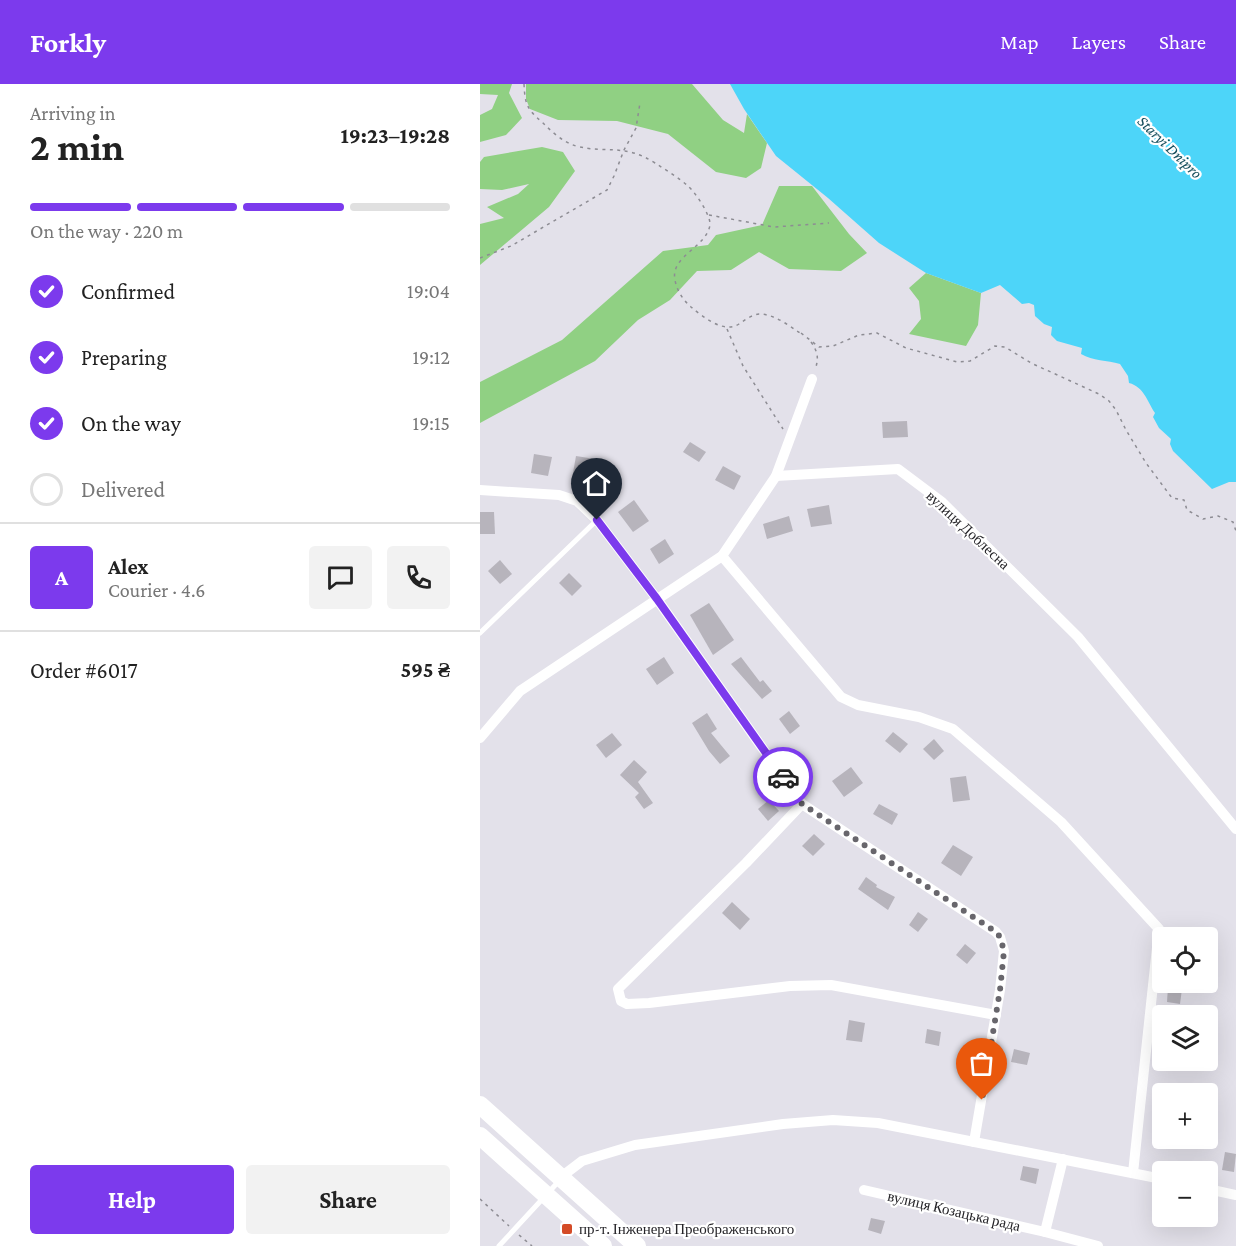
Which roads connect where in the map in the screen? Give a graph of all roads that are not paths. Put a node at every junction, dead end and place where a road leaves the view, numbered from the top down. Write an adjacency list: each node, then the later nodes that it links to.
1 (812, 379): 2 (street)
2 (776, 477): 5 (street); 10 (street, вулиця Доблесна)
3 (480, 490): 4 (street)
4 (597, 520): 6 (street); 7 (lane)
5 (722, 556): 6 (street); 16 (street)
6 (657, 599): 8 (street); 9 (street)
7 (480, 633)
8 (480, 738)
9 (802, 804): 11 (street); 11 (street)
10 (1236, 829)
11 (996, 1015): 14 (street)
12 (480, 1105): 17 (main road)
13 (480, 1136): 21 (main road)
14 (974, 1142): 15 (street); 17 (street)
15 (1064, 1159): 16 (street); 23 (street)
16 (1134, 1173): 18 (street)
17 (561, 1177): 21 (lane); 26 (main road)
18 (1152, 1177)
19 (864, 1190): 23 (street, вулиця Козацька рада)
20 (1218, 1191): 22 (street)
21 (547, 1195): 24 (lane); 25 (main road)
22 (1236, 1195)
23 (1045, 1232): 27 (street, вулиця Козацька рада)
24 (500, 1246)
25 (603, 1246)
26 (638, 1246)
27 (1098, 1246)

